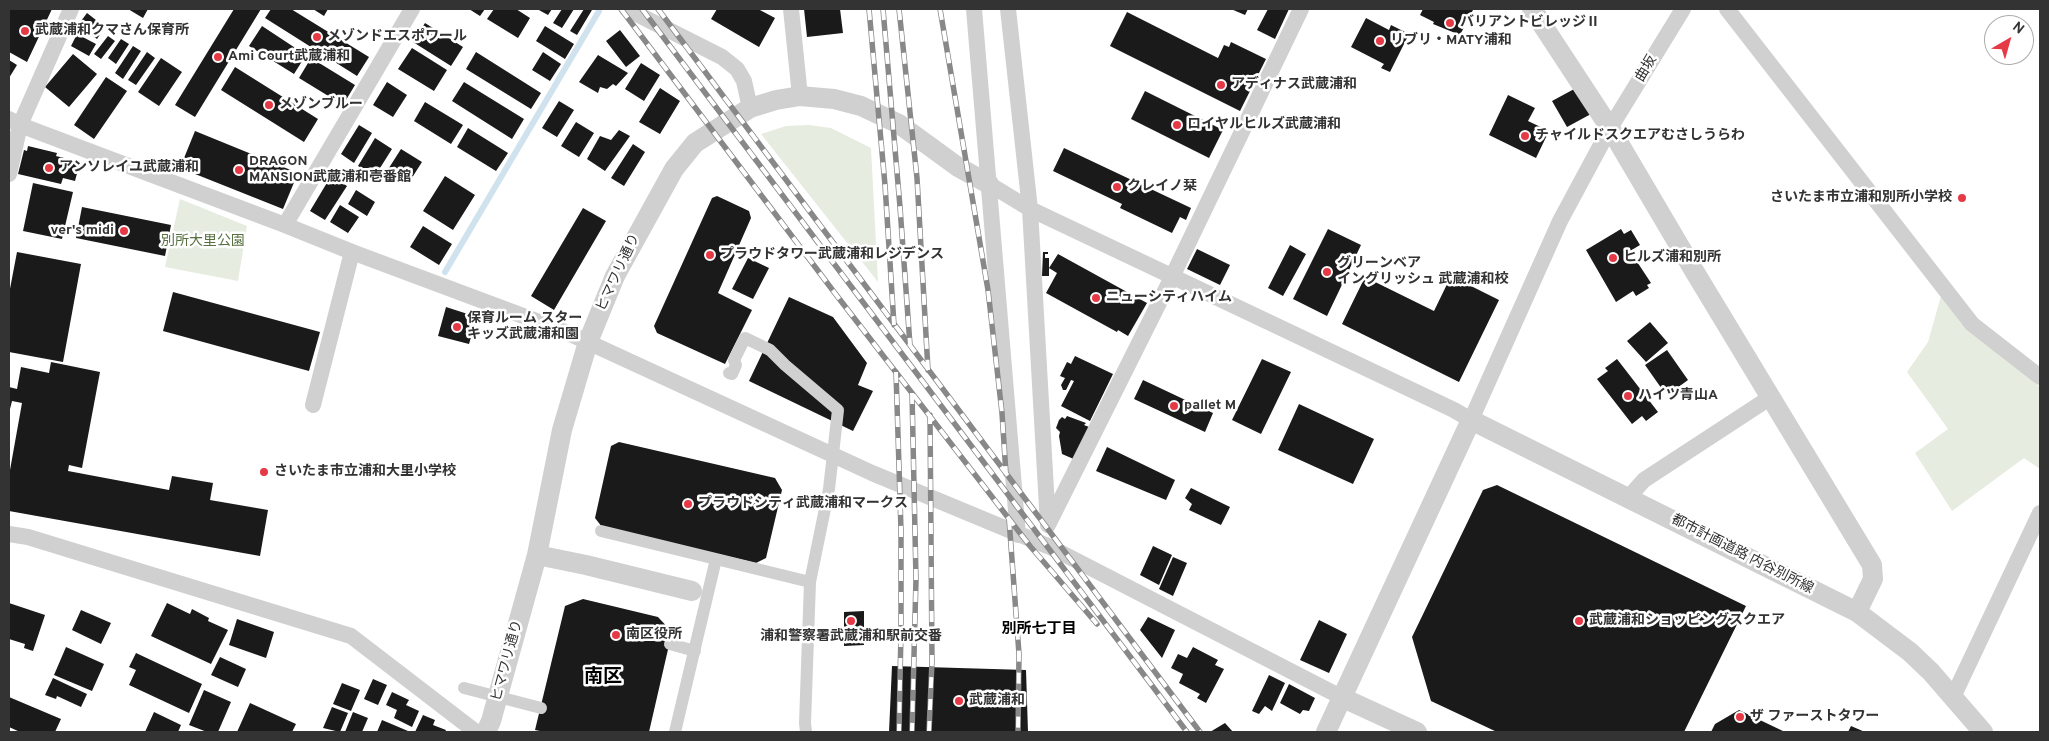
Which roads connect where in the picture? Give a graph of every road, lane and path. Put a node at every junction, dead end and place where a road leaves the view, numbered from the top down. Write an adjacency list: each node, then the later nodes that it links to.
1 (71, 9): 13 (street)
2 (412, 9): 18 (street)
3 (627, 9): 12 (street)
4 (791, 9): 11 (street)
5 (974, 9): 16 (street)
6 (1008, 9): 17 (street)
7 (1301, 9): 20 (street)
8 (1532, 9): 14 (street)
9 (1683, 9): 14 (street, 曲坂)
10 (1727, 9): 23 (street)
11 (800, 96): 12 (street, ヒマワリ通り); 16 (street, ヒマワリ通り)
12 (750, 108): 21 (street, ヒマワリ通り)
13 (14, 122): 15 (street); 18 (street)
14 (1610, 128): 24 (street); 26 (street, 曲坂)
15 (9, 174)
16 (989, 184): 17 (street); 32 (street)
17 (1030, 209): 20 (street); 29 (street)
18 (285, 225): 19 (street)
19 (352, 252): 21 (street); 25 (street)
20 (1172, 277): 26 (street); 29 (street)
21 (588, 342): 32 (street); 34 (street, ヒマワリ通り)
22 (729, 373): 36 (street)
23 (2040, 377)
24 (1771, 397): 27 (street); 38 (street)
25 (313, 405)
26 (1471, 420): 27 (street, 都市計画道路 内谷別所線); 43 (street)
27 (1628, 498): 38 (street, 都市計画道路 内谷別所線)
28 (2040, 513): 42 (street)
29 (1048, 525): 33 (street)
30 (601, 531): 35 (street)
31 (9, 534): 46 (street)
32 (1018, 535): 33 (street)
33 (1050, 547): 43 (street)
34 (537, 555): 37 (street); 47 (street, ヒマワリ通り)
35 (716, 559): 36 (street); 40 (street)
36 (810, 582): 45 (street)
37 (692, 591)
38 (1857, 612): 42 (street, 都市計画道路 内谷別所線)
39 (670, 644): 40 (street)
40 (695, 651): 48 (street)
41 (464, 688): 44 (street)
42 (1953, 697): 52 (street, 都市計画道路 内谷別所線)
43 (1342, 698): 50 (street); 51 (street)
44 (540, 708)
45 (805, 727): 49 (street)
46 (476, 732)
47 (486, 732)
48 (674, 732)
49 (795, 732)
50 (1326, 732)
51 (1417, 732)
52 (1983, 732)

